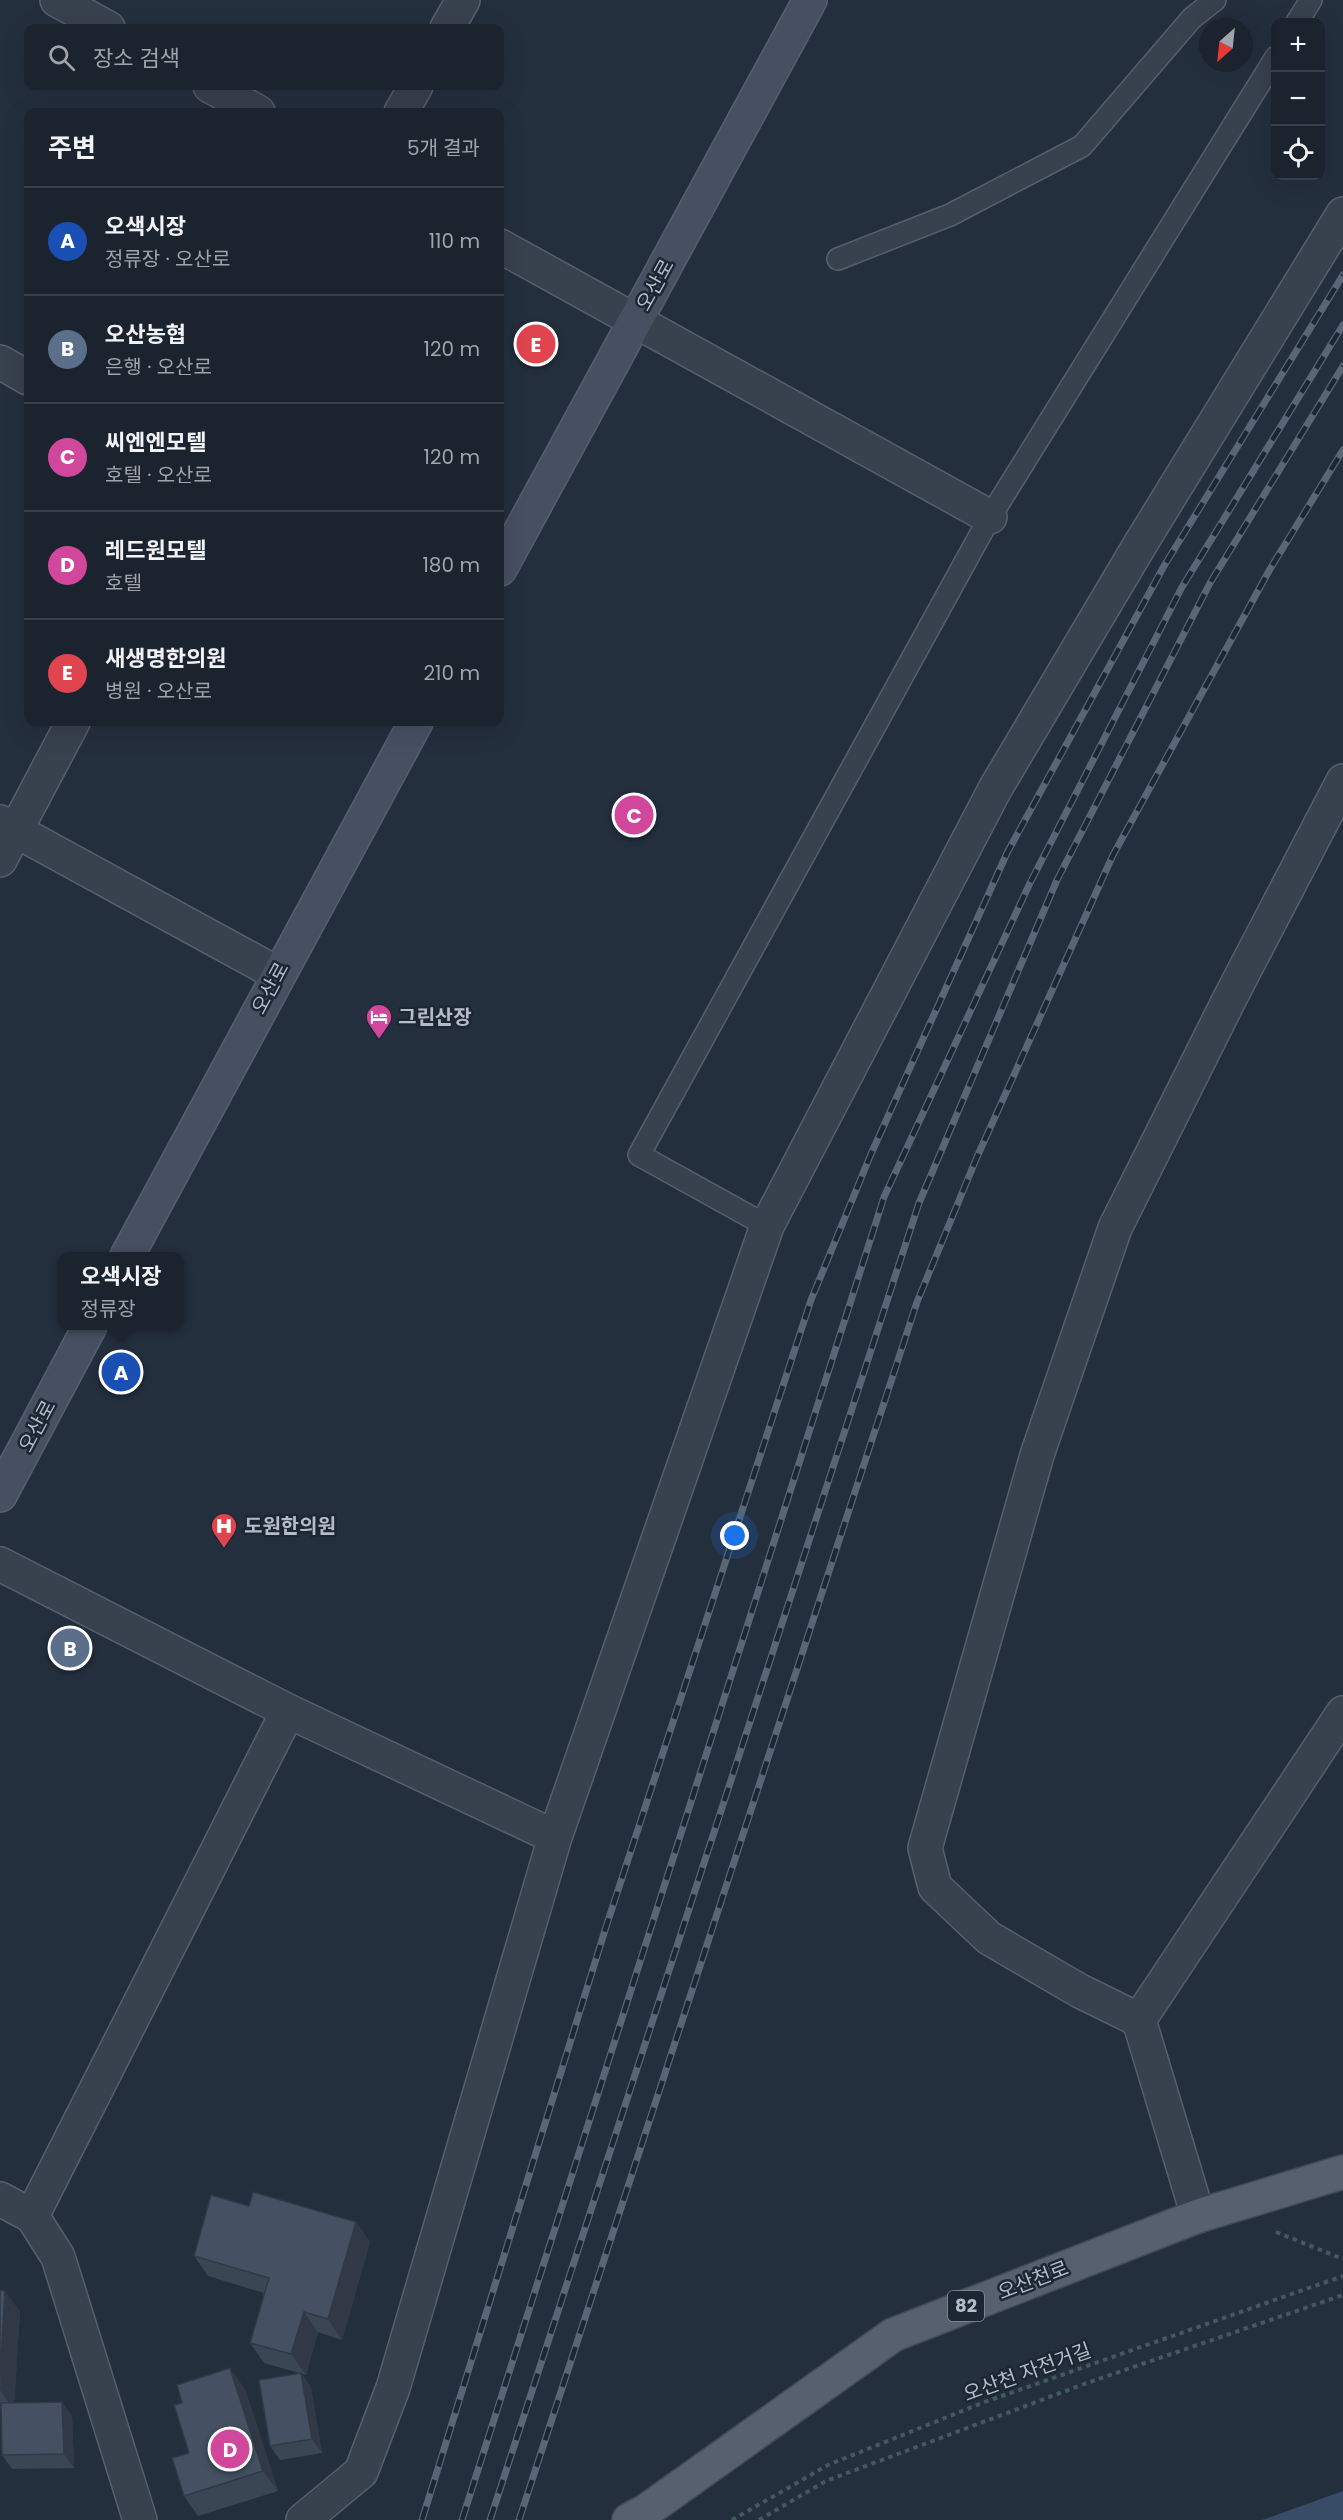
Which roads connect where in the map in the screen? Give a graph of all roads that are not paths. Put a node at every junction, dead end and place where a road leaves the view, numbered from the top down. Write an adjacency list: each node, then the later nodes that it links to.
1 (57, 0): 7 (street)
2 (463, 0): 8 (street)
3 (810, 0): 17 (street, 오산로)
4 (1215, 0): 16 (lane)
5 (1311, 0): 6 (lane)
6 (1300, 18)
7 (101, 24)
8 (449, 24)
9 (1271, 63): 20 (lane)
10 (217, 90): 12 (street)
11 (414, 90): 13 (street)
12 (251, 108)
13 (403, 108)
14 (1343, 214): 28 (street)
15 (504, 248): 17 (street)
16 (838, 259)
17 (636, 321): 20 (street); 21 (street, 오산로)
18 (0, 362): 19 (street)
19 (24, 376)
20 (990, 517): 28 (lane)
21 (504, 562)
22 (70, 726): 25 (street)
23 (414, 726): 27 (street, 오산로)
24 (1343, 781): 36 (street)
25 (8, 826): 26 (street); 27 (street)
26 (0, 860)
27 (278, 974): 29 (street, 오산로)
28 (767, 1226): 35 (street)
29 (130, 1252)
30 (88, 1330): 31 (street, 오산로)
31 (0, 1495)
32 (0, 1564): 33 (street)
33 (288, 1711): 35 (street); 39 (street)
34 (1343, 1713): 36 (street)
35 (555, 1837): 42 (street)
36 (1139, 2020): 40 (street)
37 (1343, 2172): 40 (main road, 오산천로 / 82)
38 (0, 2199): 39 (street)
39 (32, 2216): 41 (street)
40 (1198, 2216): 43 (main road, 오산천로 / 82)
41 (140, 2520)
42 (303, 2520)
43 (628, 2520)

